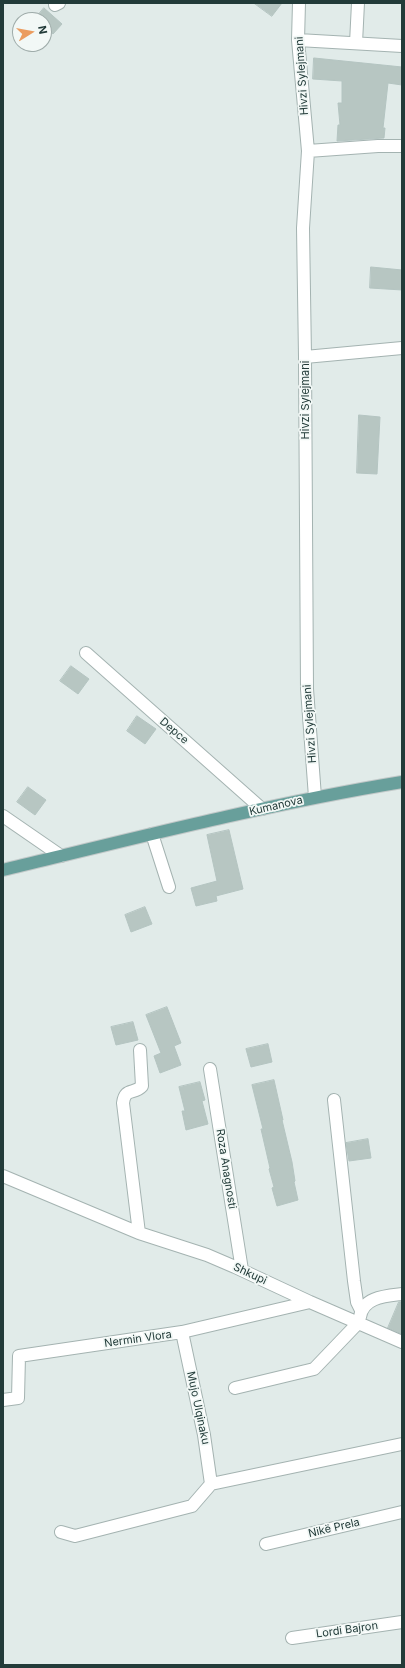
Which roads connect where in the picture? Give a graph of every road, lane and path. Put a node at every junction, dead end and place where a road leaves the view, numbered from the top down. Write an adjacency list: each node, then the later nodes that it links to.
1 (299, 3): 3 (street, Hivzi Sylejmani)
2 (358, 3): 4 (street)
3 (298, 40): 4 (street); 7 (street, Hivzi Sylejmani)
4 (356, 43): 5 (street)
5 (402, 46)
6 (402, 146): 7 (street)
7 (308, 151): 9 (street, Hivzi Sylejmani)
8 (402, 348): 9 (street)
9 (306, 357): 12 (street, Hivzi Sylejmani)
10 (86, 653): 13 (street, Depce)
11 (402, 782): 12 (main road, Kumanova)
12 (315, 797): 13 (main road, Kumanova)
13 (262, 809): 15 (main road, Kumanova)
14 (3, 816): 16 (street)
15 (152, 834): 16 (main road, Kumanova); 18 (street)
16 (61, 856): 17 (main road, Kumanova)
17 (3, 870)
18 (169, 888)
19 (140, 1050): 23 (street)
20 (210, 1069): 24 (street, Roza Anagnosti)
21 (334, 1100): 27 (street)
22 (3, 1176): 23 (street, Shkupi)
23 (139, 1233): 24 (street, Shkupi)
24 (242, 1270): 26 (street, Shkupi)
25 (402, 1294): 27 (street)
26 (310, 1302): 27 (street, Shkupi); 28 (street, Nermin Vlora)
27 (360, 1316): 29 (street, Shkupi); 30 (street)
28 (182, 1332): 31 (street, Nermin Vlora); 33 (street, Mujo Ulqinaku)
29 (402, 1342)
30 (235, 1388)
31 (3, 1400)
32 (402, 1444): 33 (street)
33 (211, 1484): 35 (street)
34 (402, 1512): 36 (street, Nikë Prela)
35 (61, 1532)
36 (266, 1544)
37 (402, 1622): 38 (street, Lordi Bajron)
38 (292, 1638)

